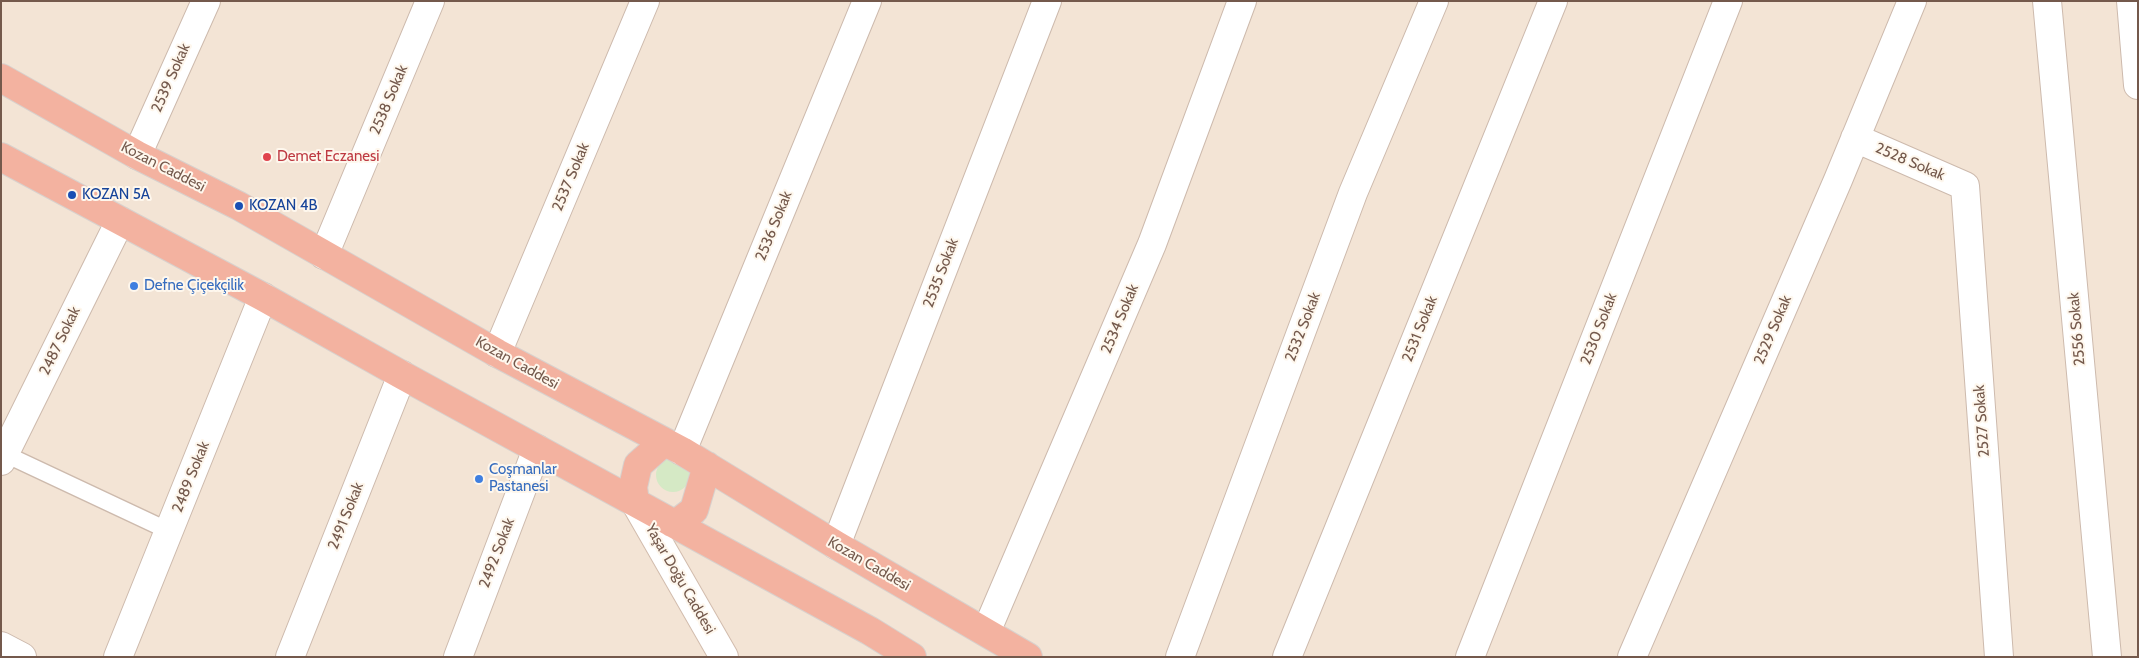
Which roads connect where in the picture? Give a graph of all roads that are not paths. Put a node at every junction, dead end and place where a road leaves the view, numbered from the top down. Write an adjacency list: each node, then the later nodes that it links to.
1 (206, 1): 16 (street, 2539 Sokak)
2 (430, 1): 20 (street, 2538 Sokak)
3 (644, 1): 22 (street, 2537 Sokak)
4 (867, 1): 24 (street, 2536 Sokak)
5 (1047, 1): 31 (street, 2535 Sokak)
6 (1242, 1): 32 (street, 2534 Sokak)
7 (1434, 1): 41 (street, 2532 Sokak)
8 (1553, 1): 42 (street, 2531 Sokak)
9 (1728, 1): 43 (street, 2530 Sokak)
10 (1912, 1): 15 (street, 2529 Sokak)
11 (2047, 1): 46 (street, 2556 Sokak)
12 (2131, 1): 14 (street)
13 (1, 78): 16 (highway, Kozan Caddesi)
14 (2138, 80)
15 (1855, 138): 18 (street, 2528 Sokak); 44 (street, 2529 Sokak)
16 (137, 154): 20 (highway, Kozan Caddesi)
17 (1, 157): 19 (highway)
18 (1965, 186): 45 (street, 2527 Sokak)
19 (120, 221): 21 (highway); 26 (street, 2487 Sokak)
20 (324, 255): 22 (highway, Kozan Caddesi)
21 (263, 297): 23 (highway); 30 (street, 2489 Sokak)
22 (497, 353): 24 (highway, Kozan Caddesi)
23 (402, 375): 25 (highway); 36 (street, 2491 Sokak)
24 (673, 446): 27 (highway, Kozan Caddesi); 28 (highway)
25 (537, 449): 28 (highway); 37 (street, 2492 Sokak)
26 (3, 457): 30 (lane)
27 (707, 466): 29 (highway); 31 (highway, Kozan Caddesi)
28 (635, 502): 29 (highway); 38 (street, Yaşar Doğu Caddesi)
29 (672, 523): 39 (highway)
30 (169, 531): 35 (street, 2489 Sokak)
31 (836, 545): 32 (highway, Kozan Caddesi)
32 (986, 632): 40 (highway, Kozan Caddesi)
33 (1, 646): 34 (street)
34 (22, 657)
35 (118, 657)
36 (290, 657)
37 (458, 657)
38 (724, 657)
39 (912, 657)
40 (1028, 657)
41 (1180, 657)
42 (1287, 657)
43 (1470, 657)
44 (1632, 657)
45 (1999, 657)
46 (2107, 657)

